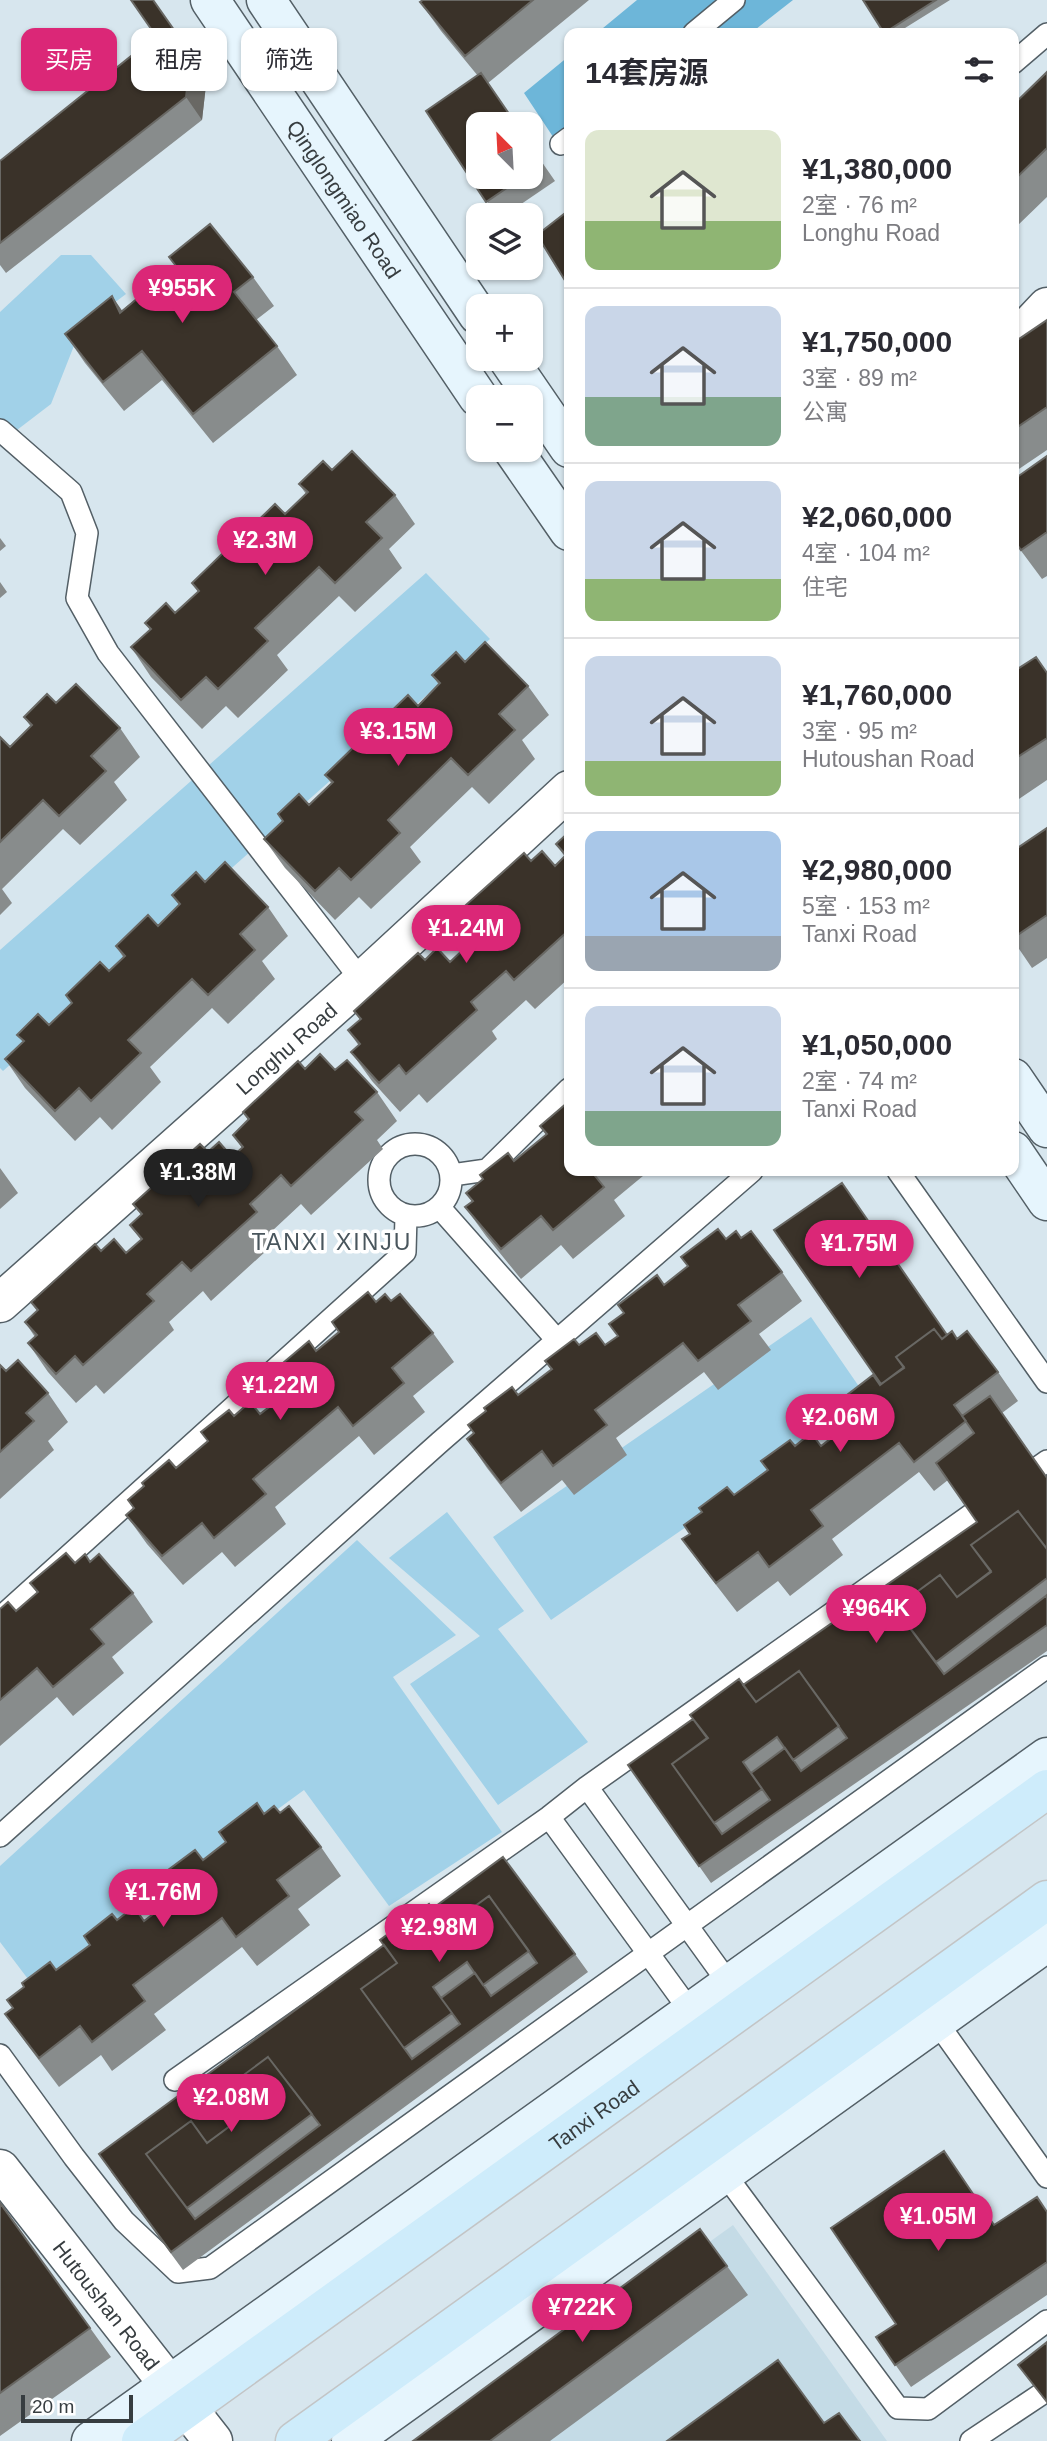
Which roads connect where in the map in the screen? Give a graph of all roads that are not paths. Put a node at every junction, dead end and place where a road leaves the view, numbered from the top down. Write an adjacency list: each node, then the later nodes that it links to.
1 (210, 0): 11 (street, Qinglongmiao Road)
2 (266, 0): 7 (street)
3 (734, 0): 4 (lane)
4 (700, 28)
5 (1047, 34): 6 (lane)
6 (1019, 58)
7 (466, 297)
8 (1047, 307): 9 (street)
9 (1019, 337)
10 (516, 371): 13 (street)
11 (470, 385)
12 (0, 430): 17 (lane)
13 (564, 441)
14 (521, 462): 15 (street)
15 (564, 524)
16 (564, 795): 17 (street, Longhu Road)
17 (362, 981): 28 (street, Longhu Road)
18 (1019, 1087): 20 (street)
19 (564, 1094): 22 (lane)
20 (1047, 1128)
21 (1019, 1160): 25 (street)
22 (452, 1175): 26 (lane); 27 (lane)
23 (746, 1176): 29 (lane)
24 (902, 1176): 30 (lane)
25 (1047, 1201)
26 (440, 1208): 27 (lane); 29 (lane)
27 (406, 1216): 32 (lane)
28 (0, 1304)
29 (557, 1340): 38 (lane)
30 (1047, 1382)
31 (1047, 1461): 35 (lane)
32 (0, 1618)
33 (1047, 1667): 40 (lane)
34 (1047, 1757): 43 (street)
35 (587, 1787): 37 (lane); 40 (lane)
36 (1047, 1789): 43 (main road, Tanxi Road)
37 (549, 1817): 42 (lane); 47 (lane)
38 (0, 1836)
39 (1047, 1900): 57 (main road)
40 (686, 1926): 42 (lane); 43 (lane)
41 (1047, 1942): 44 (street)
42 (649, 1953): 45 (lane); 46 (lane)
43 (738, 1995): 45 (main road, Tanxi Road)
44 (936, 2021): 49 (street); 50 (lane)
45 (699, 2022): 53 (main road, Tanxi Road)
46 (0, 2055)
47 (175, 2080)
48 (0, 2169): 53 (street, Hutoushan Road)
49 (724, 2173): 51 (lane); 58 (street)
50 (1047, 2178)
51 (1047, 2321)
52 (1040, 2395): 59 (lane)
53 (179, 2396): 54 (street); 55 (main road, Tanxi Road); 56 (street, Hutoushan Road)
54 (91, 2441)
55 (141, 2441)
56 (213, 2441)
57 (295, 2441)
58 (351, 2441)
59 (971, 2441)

